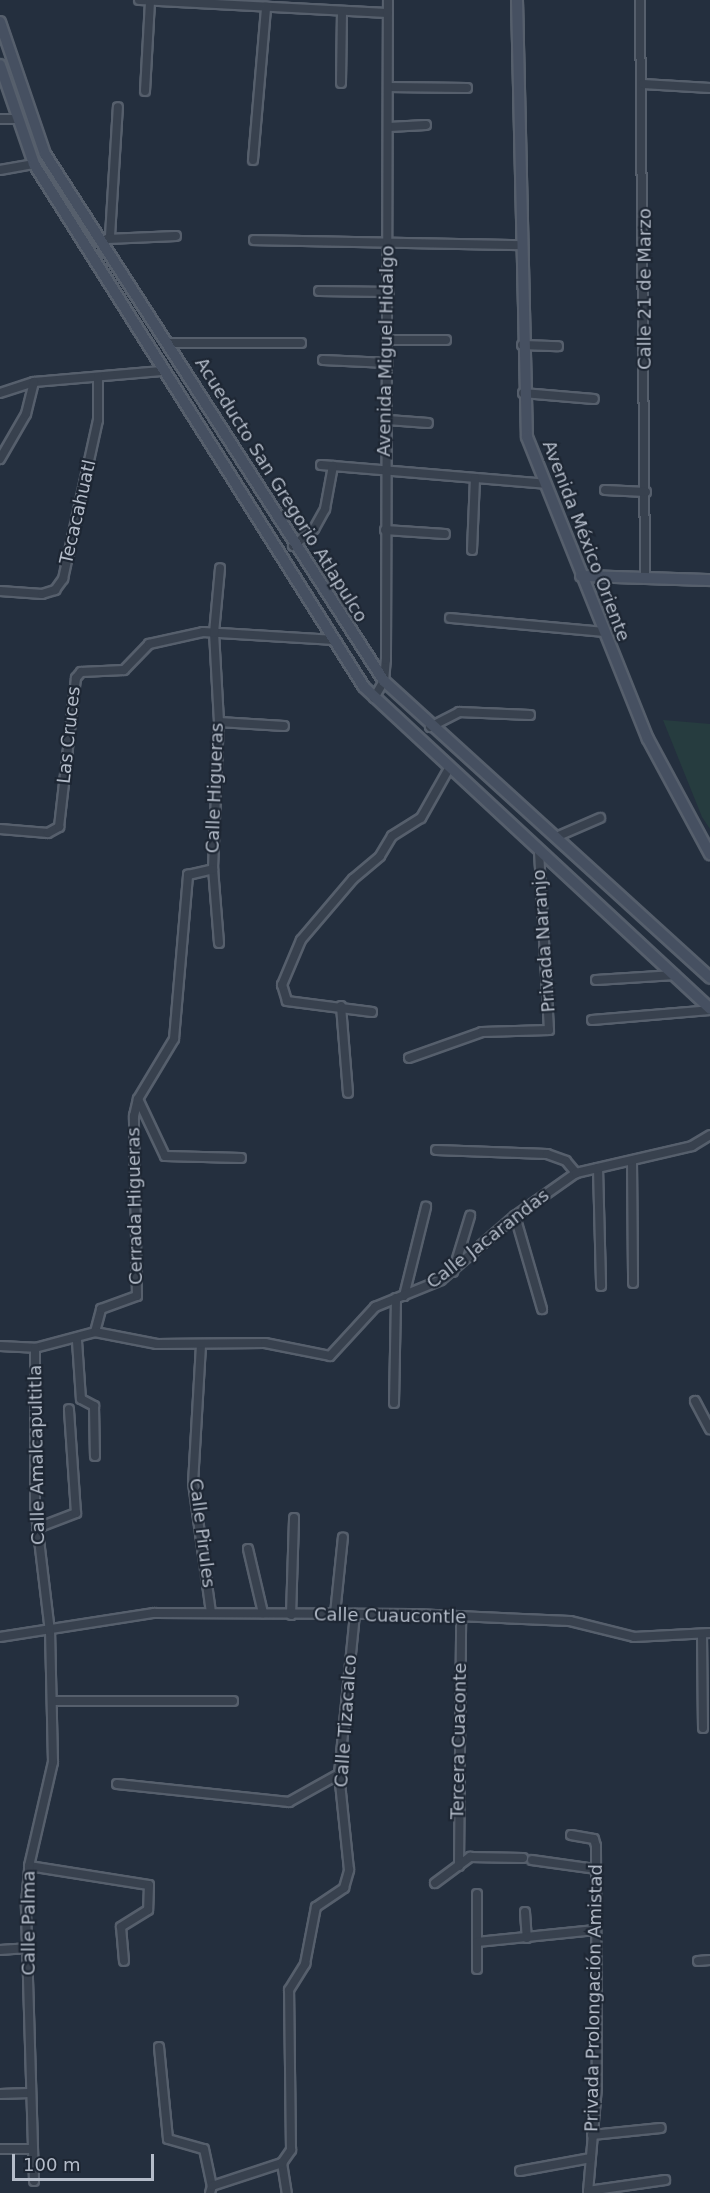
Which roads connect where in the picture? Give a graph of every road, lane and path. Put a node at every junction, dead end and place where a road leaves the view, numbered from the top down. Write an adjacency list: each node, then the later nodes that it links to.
1 (139, 0): 5 (street)
2 (388, 0): 8 (street, Avenida Miguel Hidalgo)
3 (517, 0): 29 (street, Avenida México Oriente)
4 (640, 0): 12 (street, Calle 21 de Marzo)
5 (150, 1): 6 (street); 16 (street)
6 (260, 4): 7 (street); 22 (street)
7 (342, 11): 8 (street); 11 (street)
8 (388, 13): 13 (street, Avenida Miguel Hidalgo)
9 (0, 22): 26 (street, Acueducto San Gregorio Atlapulco)
10 (0, 65): 19 (street, Acueducto San Gregorio Atlapulco)
11 (341, 83)
12 (643, 84): 15 (street); 55 (street, Calle 21 de Marzo)
13 (389, 87): 14 (street); 21 (street, Avenida Miguel Hidalgo)
14 (467, 88)
15 (710, 88)
16 (145, 91)
17 (118, 107): 26 (street)
18 (0, 119): 19 (street)
19 (18, 119): 23 (street, Acueducto San Gregorio Atlapulco)
20 (426, 124): 21 (street)
21 (389, 126): 28 (street, Avenida Miguel Hidalgo)
22 (253, 160)
23 (34, 164): 24 (street); 40 (street, Acueducto San Gregorio Atlapulco)
24 (0, 170)
25 (176, 236): 26 (street)
26 (106, 239): 34 (street, Acueducto San Gregorio Atlapulco)
27 (254, 240): 28 (street)
28 (387, 243): 29 (street); 31 (street, Avenida Miguel Hidalgo)
29 (520, 245): 36 (street, Avenida México Oriente)
30 (319, 291): 31 (street)
31 (389, 292): 32 (street, Avenida Miguel Hidalgo)
32 (389, 340): 33 (street); 39 (street, Avenida Miguel Hidalgo)
33 (446, 340)
34 (170, 343): 35 (street); 58 (street, Acueducto San Gregorio Atlapulco)
35 (301, 343)
36 (522, 345): 37 (street); 44 (street, Avenida México Oriente)
37 (558, 346)
38 (323, 360): 39 (street)
39 (388, 363): 46 (street, Avenida Miguel Hidalgo)
40 (162, 371): 41 (street); 68 (street, Acueducto San Gregorio Atlapulco)
41 (98, 377): 42 (street); 64 (street, Tecacahuatl)
42 (34, 382): 43 (street); 48 (street)
43 (0, 393)
44 (523, 393): 45 (street); 53 (street, Avenida México Oriente)
45 (594, 399)
46 (388, 420): 47 (street); 51 (street, Avenida Miguel Hidalgo)
47 (428, 423)
48 (0, 459)
49 (321, 465): 50 (street)
50 (333, 466): 51 (street); 58 (street)
51 (385, 469): 52 (street); 56 (street, Avenida Miguel Hidalgo)
52 (475, 478): 53 (street); 59 (street)
53 (545, 484): 61 (street, Avenida México Oriente)
54 (606, 490): 55 (street)
55 (646, 492): 62 (street, Calle 21 de Marzo)
56 (385, 530): 57 (street); 69 (street, Avenida Miguel Hidalgo)
57 (445, 534)
58 (293, 546): 69 (street, Acueducto San Gregorio Atlapulco)
59 (472, 550)
60 (220, 568): 67 (street, Calle Higueras)
61 (581, 576): 62 (street); 66 (street, Avenida México Oriente)
62 (645, 578): 63 (street)
63 (710, 580)
64 (0, 591)
65 (450, 618): 66 (street)
66 (603, 632): 80 (street, Avenida México Oriente)
67 (214, 633): 68 (street, Las Cruces); 72 (street, Calle Higueras); 77 (street, Las Cruces)
68 (335, 640): 70 (street, Acueducto San Gregorio Atlapulco)
69 (384, 681): 70 (street); 74 (street, Acueducto San Gregorio Atlapulco)
70 (374, 698): 75 (street, Acueducto San Gregorio Atlapulco)
71 (530, 715): 74 (street)
72 (219, 722): 73 (street); 81 (street, Calle Higueras)
73 (284, 726)
74 (429, 727): 78 (street, Acueducto San Gregorio Atlapulco)
75 (448, 770): 79 (street, Acueducto San Gregorio Atlapulco); 86 (street)
76 (600, 818): 78 (street)
77 (0, 829)
78 (556, 837): 84 (street, Acueducto San Gregorio Atlapulco)
79 (538, 852): 83 (street, Acueducto San Gregorio Atlapulco); 90 (street, Privada Naranjo)
80 (710, 854)
81 (213, 869): 82 (street, Calle Higueras); 92 (street, Cerrada Higueras)
82 (219, 944)
83 (679, 975): 85 (street); 87 (street, Acueducto San Gregorio Atlapulco)
84 (710, 978)
85 (596, 980)
86 (341, 1006): 88 (street); 91 (street)
87 (710, 1010): 89 (street)
88 (372, 1012)
89 (592, 1020)
90 (409, 1058)
91 (348, 1093)
92 (138, 1099): 95 (street); 107 (street, Cerrada Higueras)
93 (710, 1135): 96 (street, Calle Jacarandas)
94 (436, 1150): 98 (street)
95 (241, 1158)
96 (632, 1161): 97 (street, Calle Jacarandas); 103 (street)
97 (598, 1168): 98 (street, Calle Jacarandas); 104 (street)
98 (576, 1173): 101 (street, Calle Jacarandas)
99 (426, 1207): 105 (street)
100 (470, 1216): 102 (street)
101 (515, 1216): 102 (street, Calle Jacarandas); 106 (street)
102 (453, 1272): 105 (street, Calle Jacarandas)
103 (633, 1283)
104 (602, 1286)
105 (400, 1297): 109 (street, Calle Jacarandas); 113 (street)
106 (542, 1309)
107 (95, 1332): 108 (street); 109 (street, Calle Jacarandas)
108 (76, 1341): 111 (street); 116 (street)
109 (201, 1345): 121 (street, Calle Pirules)
110 (0, 1346): 111 (street)
111 (35, 1348): 118 (street, Calle Amalcapultitla)
112 (695, 1401): 115 (street)
113 (394, 1403)
114 (69, 1409): 118 (street)
115 (710, 1429)
116 (95, 1456)
117 (294, 1518): 125 (street)
118 (37, 1528): 127 (street, Calle Amalcapultitla)
119 (343, 1537): 123 (street)
120 (248, 1549): 122 (street)
121 (211, 1613): 122 (street, Calle Cuaucontle); 127 (street, Calle Cuaucontle)
122 (263, 1613): 125 (street, Calle Cuaucontle)
123 (335, 1614): 124 (street, Calle Cuaucontle); 125 (street, Calle Cuaucontle)
124 (355, 1614): 126 (street, Calle Cuaucontle); 133 (street, Calle Tizacalco)
125 (291, 1615)
126 (462, 1616): 128 (street, Calle Cuaucontle); 139 (street, Tercera Cuaconte)
127 (50, 1632): 129 (street); 130 (street, Calle Palma)
128 (706, 1633): 132 (street)
129 (0, 1637)
130 (53, 1701): 131 (street); 138 (street, Calle Palma)
131 (233, 1701)
132 (703, 1728)
133 (339, 1774): 134 (street); 161 (street, Calle Tizacalco)
134 (117, 1784)
135 (571, 1834): 140 (street, Privada Prolongación Amistad)
136 (523, 1858): 139 (street)
137 (532, 1860): 140 (street)
138 (28, 1866): 147 (street, Calle Palma); 150 (street)
139 (459, 1866): 141 (street)
140 (596, 1869): 144 (street, Privada Prolongación Amistad)
141 (435, 1883)
142 (477, 1894): 146 (street)
143 (525, 1912): 145 (street)
144 (595, 1930): 145 (street); 157 (street, Privada Prolongación Amistad)
145 (528, 1938): 146 (street)
146 (477, 1942): 152 (street)
147 (27, 1948): 148 (street); 154 (street, Calle Palma)
148 (0, 1950)
149 (710, 1960): 151 (street)
150 (124, 1961)
151 (698, 1961)
152 (477, 1969)
153 (159, 2047): 165 (street)
154 (30, 2093): 155 (street); 159 (street, Calle Palma)
155 (0, 2094)
156 (661, 2128): 157 (street)
157 (592, 2135): 160 (street, Privada Prolongación Amistad)
158 (0, 2149): 159 (street)
159 (31, 2149): 164 (street, Calle Palma)
160 (591, 2158): 162 (street); 166 (street, Privada Prolongación Amistad)
161 (282, 2163): 165 (street); 167 (street)
162 (520, 2171)
163 (665, 2180): 166 (street)
164 (34, 2181)
165 (211, 2190)
166 (588, 2192)
167 (287, 2193)

